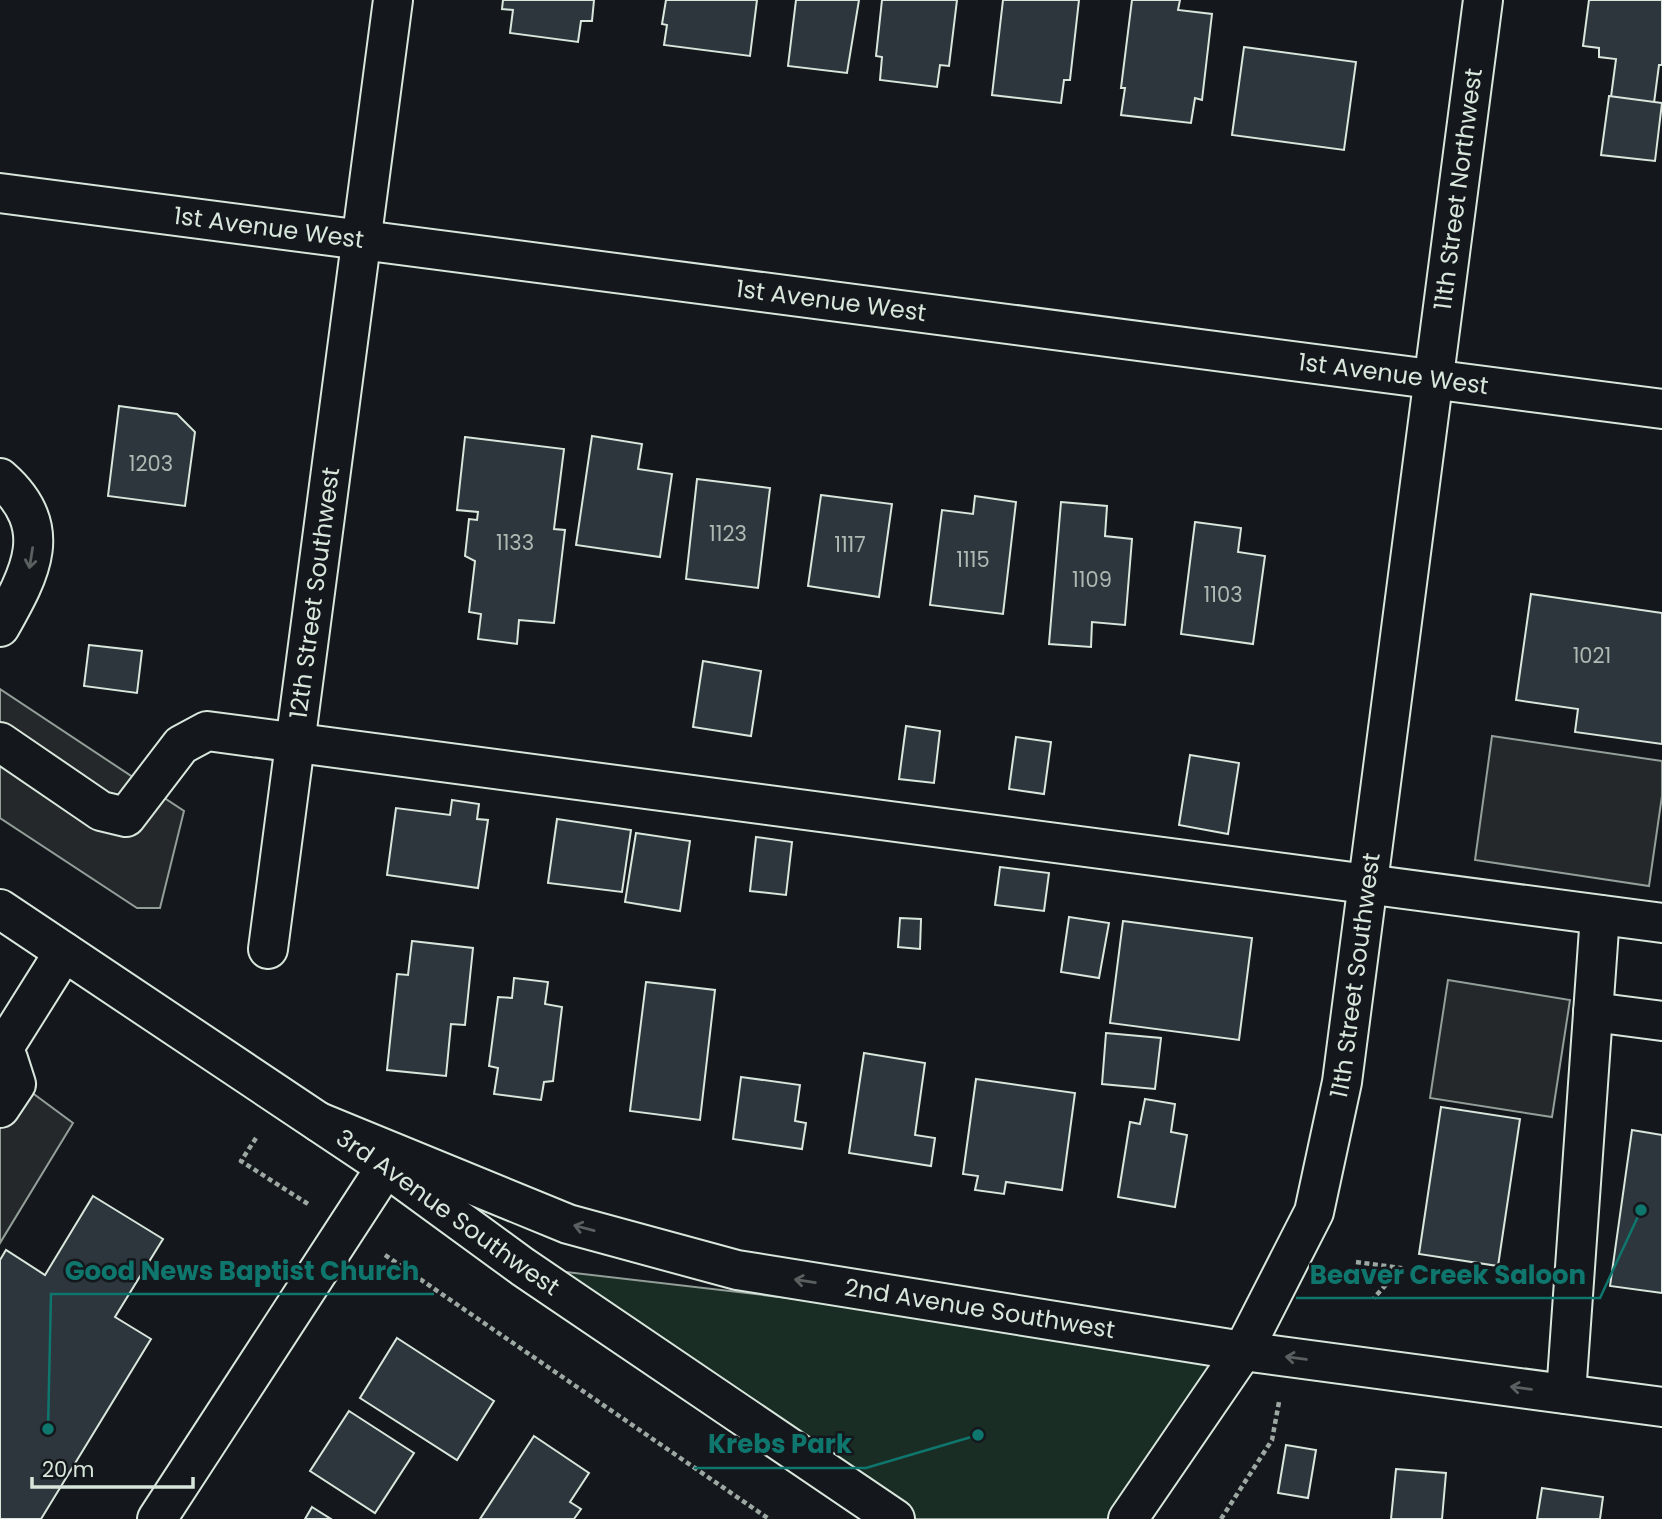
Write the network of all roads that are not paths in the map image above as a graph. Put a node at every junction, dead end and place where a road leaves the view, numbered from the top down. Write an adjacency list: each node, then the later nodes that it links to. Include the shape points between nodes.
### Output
1 (393, 0): 4 (main road, 12th Street Southwest)
2 (1483, 0): 5 (main road, 11th Street Northwest)
3 (0, 193): 4 (main road, 1st Avenue West)
4 (361, 238): 5 (main road, 1st Avenue West); 9 (main road, 12th Street Southwest)
5 (1435, 379): 6 (main road, 1st Avenue West); 11 (main road, 11th Street Southwest)
6 (1662, 409)
7 (0, 478): 8 (main road, one-way to 8, via 19,494 35,533 27,579)
8 (0, 627)
9 (293, 741): 10 (main road, via 207,731 181,745 126,817 101,811); 11 (main road); 15 (main road, 12th Street Southwest)
10 (0, 742)
11 (1366, 884): 13 (main road); 23 (main road, 11th Street Southwest, via 1342,1082 1314,1212)
12 (0, 909): 16 (main road, 3rd Avenue Southwest)
13 (1600, 915): 14 (main road); 17 (main road)
14 (1662, 923)
15 (268, 949)
16 (64, 952): 19 (main road); 21 (main road, 3rd Avenue Southwest)
17 (1593, 1012): 18 (main road); 24 (main road)
18 (1662, 1021)
19 (0, 1055): 20 (main road, via 8,1059 16,1084)
20 (0, 1108)
21 (319, 1122): 22 (main road, 3rd Avenue Southwest); 23 (main road, 2nd Avenue Southwest, one-way to 21, via 737,1270 568,1224)
22 (386, 1167): 26 (main road); 27 (main road, 3rd Avenue Southwest, via 523,1267)
23 (1243, 1351): 24 (main road, 2nd Avenue Southwest, one-way to 23); 28 (main road, 11th Street Southwest)
24 (1566, 1394): 25 (main road, 2nd Avenue Southwest)
25 (1662, 1407)
26 (157, 1519)
27 (895, 1519)
28 (1128, 1519)

